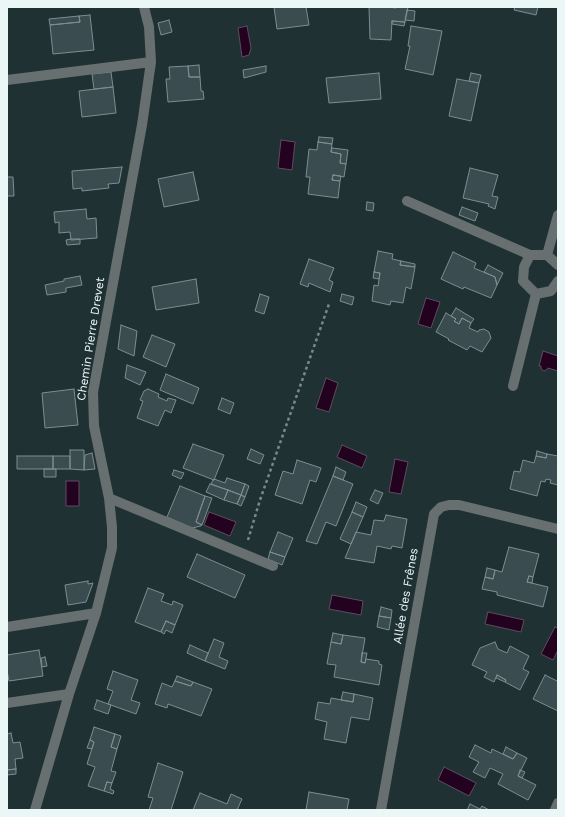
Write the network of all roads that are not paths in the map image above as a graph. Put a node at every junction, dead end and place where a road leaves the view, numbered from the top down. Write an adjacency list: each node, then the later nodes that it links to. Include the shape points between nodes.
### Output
1 (144, 7): 2 (street, Chemin Pierre Drevet, via 149,27)
2 (151, 62): 3 (street); 12 (street, Chemin Pierre Drevet, via 142,125 93,392 94,426)
3 (7, 80)
4 (407, 201): 6 (street)
5 (558, 215): 7 (street)
6 (530, 255): 7 (street); 10 (street, via 524,267 523,281)
7 (547, 255): 8 (street)
8 (558, 265)
9 (558, 281): 10 (street, via 551,291)
10 (536, 294): 11 (street)
11 (513, 386)
12 (109, 498): 14 (street); 15 (street, Chemin Pierre Drevet, via 112,548)
13 (558, 529): 21 (street, Allée des Frênes, via 459,505 441,507 434,514)
14 (273, 566)
15 (96, 613): 16 (street); 17 (street, Chemin Pierre Drevet)
16 (7, 627)
17 (69, 694): 18 (street); 20 (street, Chemin Pierre Drevet)
18 (7, 703)
19 (558, 803): 22 (street)
20 (35, 810)
21 (381, 810)
22 (555, 810)

